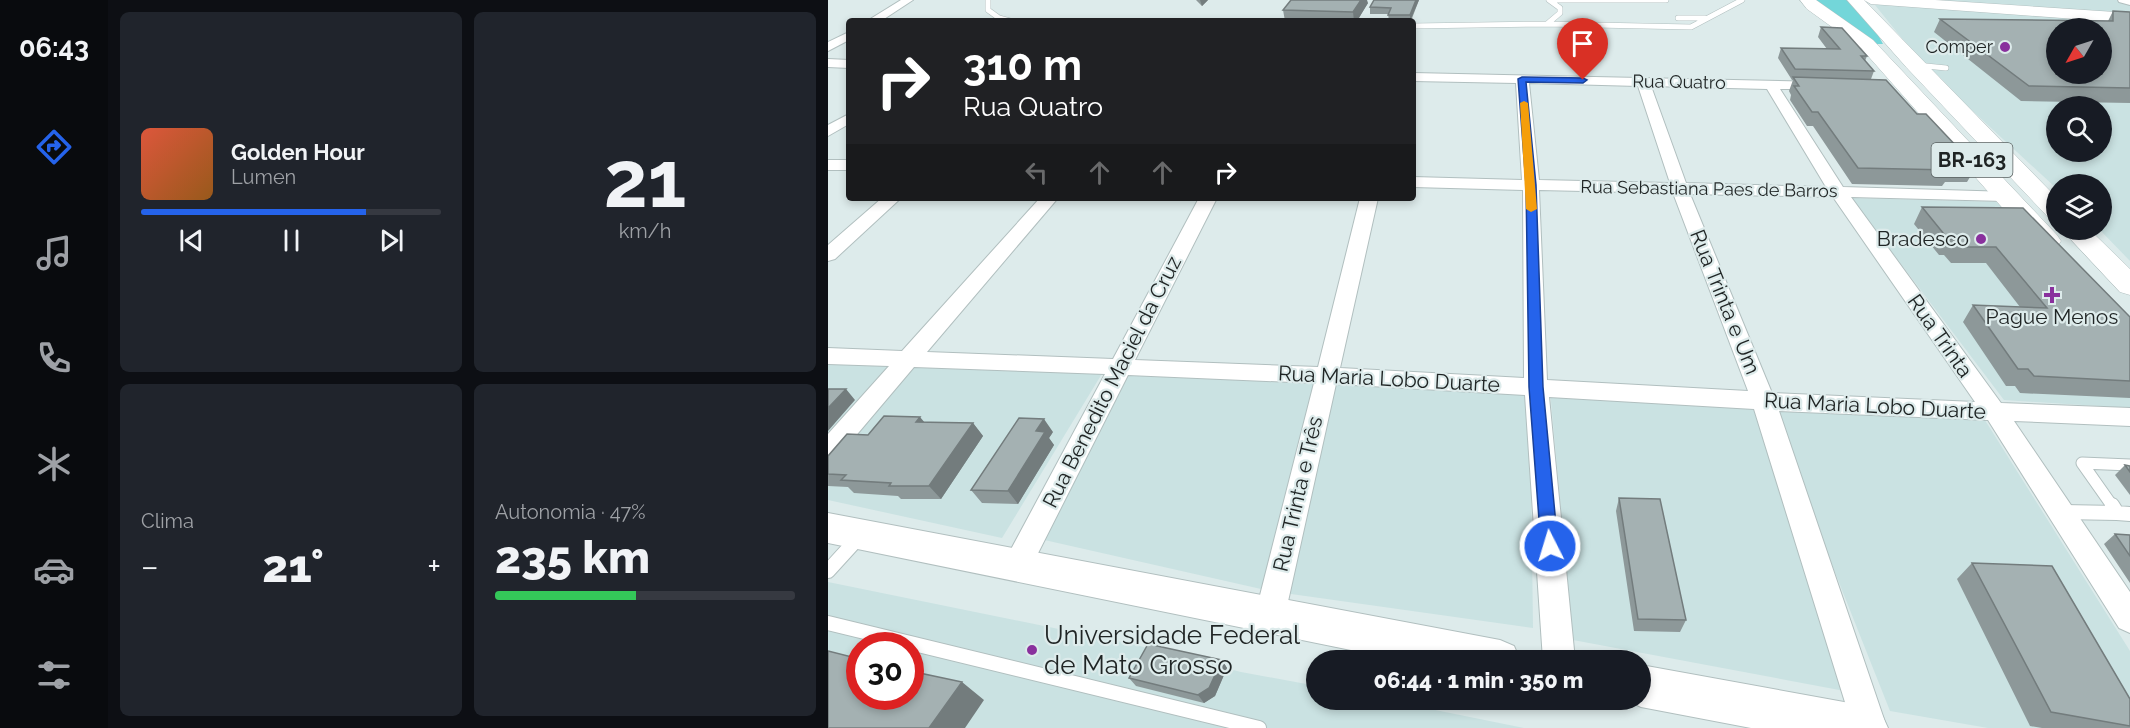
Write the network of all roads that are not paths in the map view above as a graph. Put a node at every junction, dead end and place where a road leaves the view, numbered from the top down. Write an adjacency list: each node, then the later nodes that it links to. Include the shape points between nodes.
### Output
1 (908, 0): 11 (street)
2 (988, 0): 12 (lane, via 988,10)
3 (1549, 0): 4 (lane); 16 (lane, via 1560,8 1560,13)
4 (1666, 0)
5 (1742, 0): 14 (lane)
6 (1808, 0): 23 (highway, BR-163)
7 (2123, 0): 10 (street)
8 (1897, 1): 9 (highway); 15 (main road)
9 (1863, 2): 23 (highway, BR-163)
10 (2130, 2)
11 (878, 18)
12 (999, 18)
13 (1678, 18): 14 (lane)
14 (1706, 18): 16 (lane, via 1691,27)
15 (2130, 18)
16 (1547, 24): 17 (lane)
17 (1416, 26)
18 (846, 37): 19 (street)
19 (828, 47)
20 (828, 63): 21 (street)
21 (846, 64)
22 (1416, 76): 24 (street, Rua Quatro)
23 (1908, 78): 23 (lane, via 1947,68); 36 (highway, BR-163); 41 (highway, BR-163)
24 (1522, 79): 25 (street, Rua Quatro); 33 (street)
25 (1643, 81): 26 (street, Rua Quatro); 34 (street, Rua Trinta e Um)
26 (1771, 85): 27 (street, Rua Quatro); 35 (street, Rua Trinta)
27 (1839, 86)
28 (846, 120): 29 (street)
29 (828, 132)
30 (828, 165): 31 (street)
31 (846, 165)
32 (1416, 182): 33 (street, Rua Sebastiana Paes de Barros)
33 (1531, 185): 34 (street, Rua Sebastiana Paes de Barros); 50 (street)
34 (1680, 189): 35 (street, Rua Sebastiana Paes de Barros); 51 (street, Rua Trinta e Um)
35 (1838, 192): 36 (street, Rua Sebastiana Paes de Barros); 52 (street, Rua Trinta)
36 (2004, 196): 43 (highway, BR-163)
37 (889, 201): 44 (street)
38 (1046, 201): 47 (street)
39 (1206, 201): 48 (street, Rua Benedito Maciel da Cruz)
40 (1368, 201): 49 (street, Rua Trinta e Três)
41 (2046, 201)
42 (2085, 240): 45 (highway)
43 (2059, 254)
44 (828, 255)
45 (2130, 286)
46 (828, 356): 47 (street, Rua Maria Lobo Duarte)
47 (909, 360): 48 (street, Rua Maria Lobo Duarte); 54 (street)
48 (1119, 368): 49 (street, Rua Maria Lobo Duarte); 59 (street, Rua Benedito Maciel da Cruz)
49 (1326, 375): 50 (street, Rua Maria Lobo Duarte); 61 (street, Rua Trinta e Três)
50 (1536, 387): 51 (street, Rua Maria Lobo Duarte); 65 (street)
51 (1763, 399): 52 (street, Rua Maria Lobo Duarte); 68 (street, Rua Trinta e Um)
52 (1995, 412): 53 (street, Rua Maria Lobo Duarte); 56 (street, Rua Trinta)
53 (2128, 419)
54 (828, 451)
55 (2130, 465): 57 (lane, via 2082,463)
56 (2060, 512): 57 (lane); 62 (street, Rua Trinta)
57 (2123, 513)
58 (845, 532): 59 (street); 60 (lane)
59 (1017, 566): 61 (street)
60 (828, 571)
61 (1269, 615): 64 (street)
62 (2130, 618)
63 (828, 623): 67 (lane)
64 (1449, 650)
65 (1558, 650)
66 (1651, 688): 68 (street)
67 (1259, 728)
68 (1868, 728)

